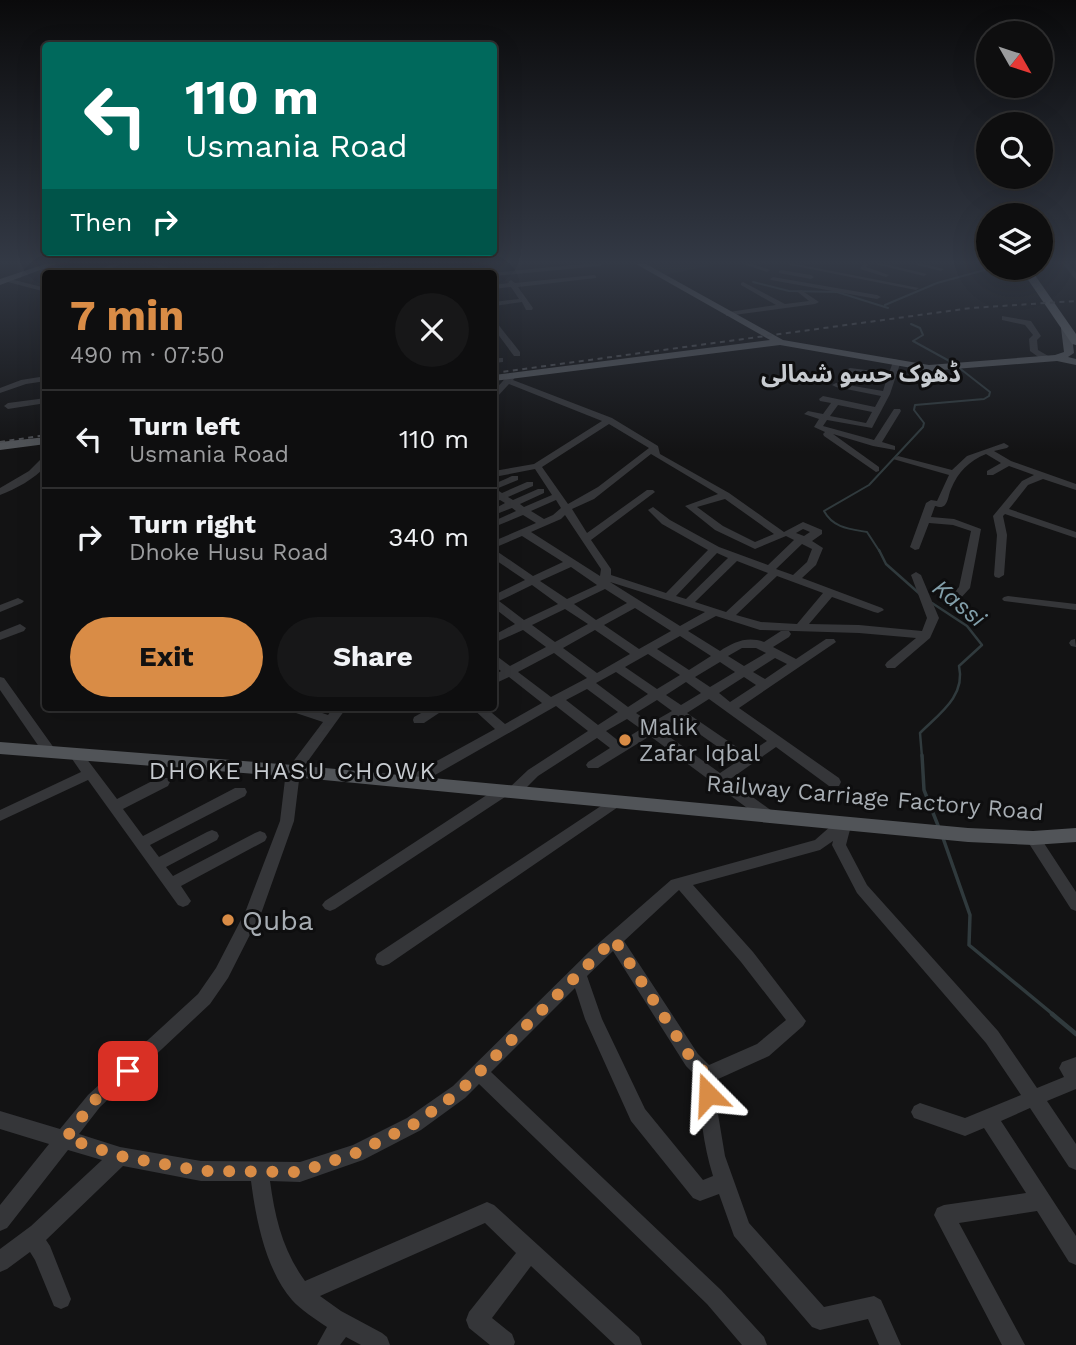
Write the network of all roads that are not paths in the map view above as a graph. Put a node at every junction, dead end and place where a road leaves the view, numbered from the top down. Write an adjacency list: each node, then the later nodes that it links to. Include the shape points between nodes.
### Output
1 (1071, 326): 7 (main road, via 1069,353)
2 (752, 327): 5 (main road)
3 (1031, 327): 7 (street, via 1037,336 1034,351)
4 (497, 329): 6 (street)
5 (780, 342): 8 (main road); 13 (main road)
6 (517, 354)
7 (1052, 358): 8 (main road, via 929,368); 9 (main road)
8 (897, 361): 11 (street)
9 (1076, 362)
10 (850, 370): 11 (street)
11 (891, 376): 19 (street)
12 (497, 378): 13 (main road)
13 (511, 378): 18 (street); 28 (street)
14 (42, 379): 15 (street)
15 (24, 382): 17 (street); 21 (street, via 8,406)
16 (836, 385): 19 (street)
17 (0, 391)
18 (497, 392)
19 (886, 394): 23 (street)
20 (823, 399): 22 (street)
21 (42, 401)
22 (836, 402): 23 (street); 27 (street)
23 (878, 408): 24 (street); 29 (street)
24 (897, 411): 26 (street); 31 (street)
25 (808, 414): 27 (street)
26 (909, 414)
27 (827, 418): 29 (street); 30 (street, via 818,427)
28 (609, 420): 36 (street); 43 (street)
29 (869, 426): 31 (street)
30 (824, 429): 33 (street); 44 (street)
31 (884, 430): 33 (street)
32 (42, 441): 34 (main road)
33 (876, 444): 37 (street)
34 (0, 446)
35 (1004, 446): 38 (street)
36 (655, 448): 59 (street, via 656,455); 62 (street, via 618,479)
37 (892, 449)
38 (986, 452): 42 (street); 45 (street, via 965,460)
39 (898, 458): 45 (street)
40 (42, 462): 50 (street)
41 (42, 463): 54 (street)
42 (1008, 463): 47 (street); 48 (street)
43 (537, 466): 46 (street); 62 (street)
44 (876, 469)
45 (953, 472): 67 (street, via 941,504 931,503)
46 (497, 473)
47 (990, 474)
48 (1041, 476): 52 (street); 66 (street, via 1025,483)
49 (515, 478): 55 (street)
50 (0, 482)
51 (530, 484): 57 (street)
52 (1076, 487)
53 (541, 491): 61 (street)
54 (0, 492)
55 (497, 492)
56 (650, 492): 72 (street)
57 (497, 493)
58 (497, 495): 61 (street)
59 (726, 495): 59 (street, via 740,508 781,536 755,546 719,528 690,506)
60 (552, 498): 65 (street)
61 (512, 504): 64 (street); 65 (street)
62 (566, 508): 69 (street); 72 (street)
63 (653, 510): 75 (street)
64 (497, 511)
65 (524, 511): 68 (street); 69 (street)
66 (1005, 511): 71 (street); 81 (street, via 998,516 1002,535)
67 (925, 520): 74 (street); 87 (street, via 976,529 964,588)
68 (497, 523)
69 (543, 523): 70 (street)
70 (523, 532): 73 (street); 78 (street)
71 (1076, 534)
72 (585, 539): 84 (street, via 606,569)
73 (497, 544)
74 (915, 547)
75 (715, 549): 77 (street); 86 (street)
76 (497, 556): 83 (street)
77 (735, 557): 79 (street); 94 (street)
78 (570, 563): 83 (street); 84 (street)
79 (772, 571): 82 (street); 82 (street, via 803,540 818,548 812,563); 99 (street)
80 (916, 575): 106 (street, via 933,618)
81 (999, 575)
82 (795, 579): 85 (street)
83 (533, 581): 88 (street); 93 (street)
84 (603, 581): 86 (street); 92 (street); 93 (street)
85 (830, 592): 97 (street); 103 (street)
86 (668, 597): 94 (street)
87 (956, 598)
88 (497, 599)
89 (1008, 599): 95 (street)
90 (18, 601): 96 (street)
91 (497, 603): 100 (street)
92 (636, 603): 101 (street); 104 (street)
93 (566, 604): 100 (street); 101 (street)
94 (688, 604): 98 (street)
95 (1076, 607)
96 (0, 608)
97 (878, 610)
98 (714, 612): 99 (street); 104 (street)
99 (728, 616): 103 (street, via 760,626)
100 (524, 625): 108 (street); 110 (street)
101 (596, 625): 110 (street); 112 (street)
102 (20, 628): 107 (street)
103 (799, 628): 106 (street)
104 (679, 631): 112 (street); 113 (street)
105 (785, 634): 111 (street)
106 (926, 635): 116 (street)
107 (0, 636)
108 (497, 638)
109 (830, 642): 115 (street)
110 (554, 647): 118 (street); 122 (street)
111 (770, 650): 113 (street, via 746,642); 115 (street); 119 (street)
112 (643, 651): 117 (street); 120 (street)
113 (719, 657): 119 (street); 120 (street)
114 (497, 662): 118 (street)
115 (796, 664): 124 (street)
116 (891, 665)
117 (616, 666): 122 (street); 126 (street)
118 (509, 672): 121 (street); 127 (street)
119 (744, 672): 124 (street); 125 (street)
120 (688, 676): 125 (street); 126 (street)
121 (497, 678)
122 (591, 680): 127 (street); 133 (street)
123 (0, 681): 143 (street)
124 (765, 685): 128 (street)
125 (710, 693): 128 (street); 134 (street)
126 (658, 694): 133 (street); 134 (street)
127 (553, 701): 137 (street); 139 (street)
128 (731, 707): 140 (street)
129 (303, 711): 136 (street)
130 (338, 711): 136 (street)
131 (435, 711): 135 (street)
132 (482, 711): 137 (street)
133 (628, 712): 138 (street); 139 (street)
134 (680, 712): 138 (street); 145 (street)
135 (419, 720)
136 (332, 721): 147 (street)
137 (503, 729): 152 (street)
138 (652, 729): 142 (street); 149 (street)
139 (597, 731): 142 (street); 153 (street)
140 (776, 741): 145 (street); 151 (street)
141 (0, 748): 143 (main road, Railway Carriage Factory Road)
142 (620, 749): 146 (street)
143 (49, 751): 144 (main road, Railway Carriage Factory Road)
144 (75, 753): 147 (main road, Railway Carriage Factory Road); 148 (street)
145 (747, 761): 149 (street)
146 (593, 765)
147 (293, 771): 152 (main road, Railway Carriage Factory Road); 182 (street, via 287,821 254,911 222,973 188,1016 94,1101)
148 (89, 774): 156 (street); 158 (street)
149 (720, 780): 157 (street)
150 (163, 782): 156 (street)
151 (834, 782)
152 (409, 783): 153 (main road, Railway Carriage Factory Road)
153 (509, 791): 155 (main road, Railway Carriage Factory Road); 169 (street)
154 (240, 793): 164 (street)
155 (616, 801): 157 (main road, Railway Carriage Factory Road); 172 (street)
156 (114, 807): 164 (street)
157 (767, 815): 159 (main road, Railway Carriage Factory Road)
158 (0, 816)
159 (845, 822): 163 (main road, Railway Carriage Factory Road); 166 (street, via 820,844); 178 (street, via 839,845 862,889 992,1037)
160 (1076, 835): 163 (main road, Railway Carriage Factory Road)
161 (212, 836): 165 (street)
162 (260, 837): 167 (street)
163 (1033, 838): 170 (street)
164 (141, 844): 165 (street)
165 (156, 865): 167 (street)
166 (681, 883): 171 (street); 176 (street, via 797,1021 763,1050)
167 (170, 884): 168 (street)
168 (183, 901)
169 (330, 905)
170 (1076, 905)
171 (614, 939): 173 (street); 176 (street, via 692,1060)
172 (383, 959)
173 (578, 974): 175 (street); 186 (street, via 638,1115 700,1191)
174 (1076, 1065): 177 (street, via 1068,1068)
175 (479, 1072): 185 (street, via 414,1124 356,1153 300,1172); 200 (street, via 714,1297)
176 (706, 1074): 186 (street, via 716,1156)
177 (1076, 1079): 178 (street)
178 (1035, 1097): 180 (street); 184 (street)
179 (920, 1112): 180 (street, via 965,1126)
180 (988, 1117): 187 (street)
181 (0, 1120): 182 (street)
182 (66, 1138): 183 (street); 188 (street)
183 (120, 1156): 185 (street, via 201,1171); 189 (street)
184 (1076, 1160)
185 (259, 1171): 193 (street, via 267,1228 284,1271)
186 (725, 1182): 201 (street, via 741,1229 820,1320 874,1307)
187 (1042, 1200): 191 (street); 202 (street, via 944,1215)
188 (0, 1221)
189 (32, 1238): 192 (street); 194 (street)
190 (530, 1251): 193 (street, via 487,1212); 198 (street, via 477,1320 504,1342); 199 (street)
191 (1076, 1255)
192 (0, 1262)
193 (300, 1294): 195 (street)
194 (61, 1299)
195 (342, 1324): 196 (street); 197 (street)
196 (328, 1345)
197 (379, 1345)
198 (501, 1345)
199 (631, 1345)
200 (756, 1345)
201 (890, 1345)
202 (1014, 1345)

